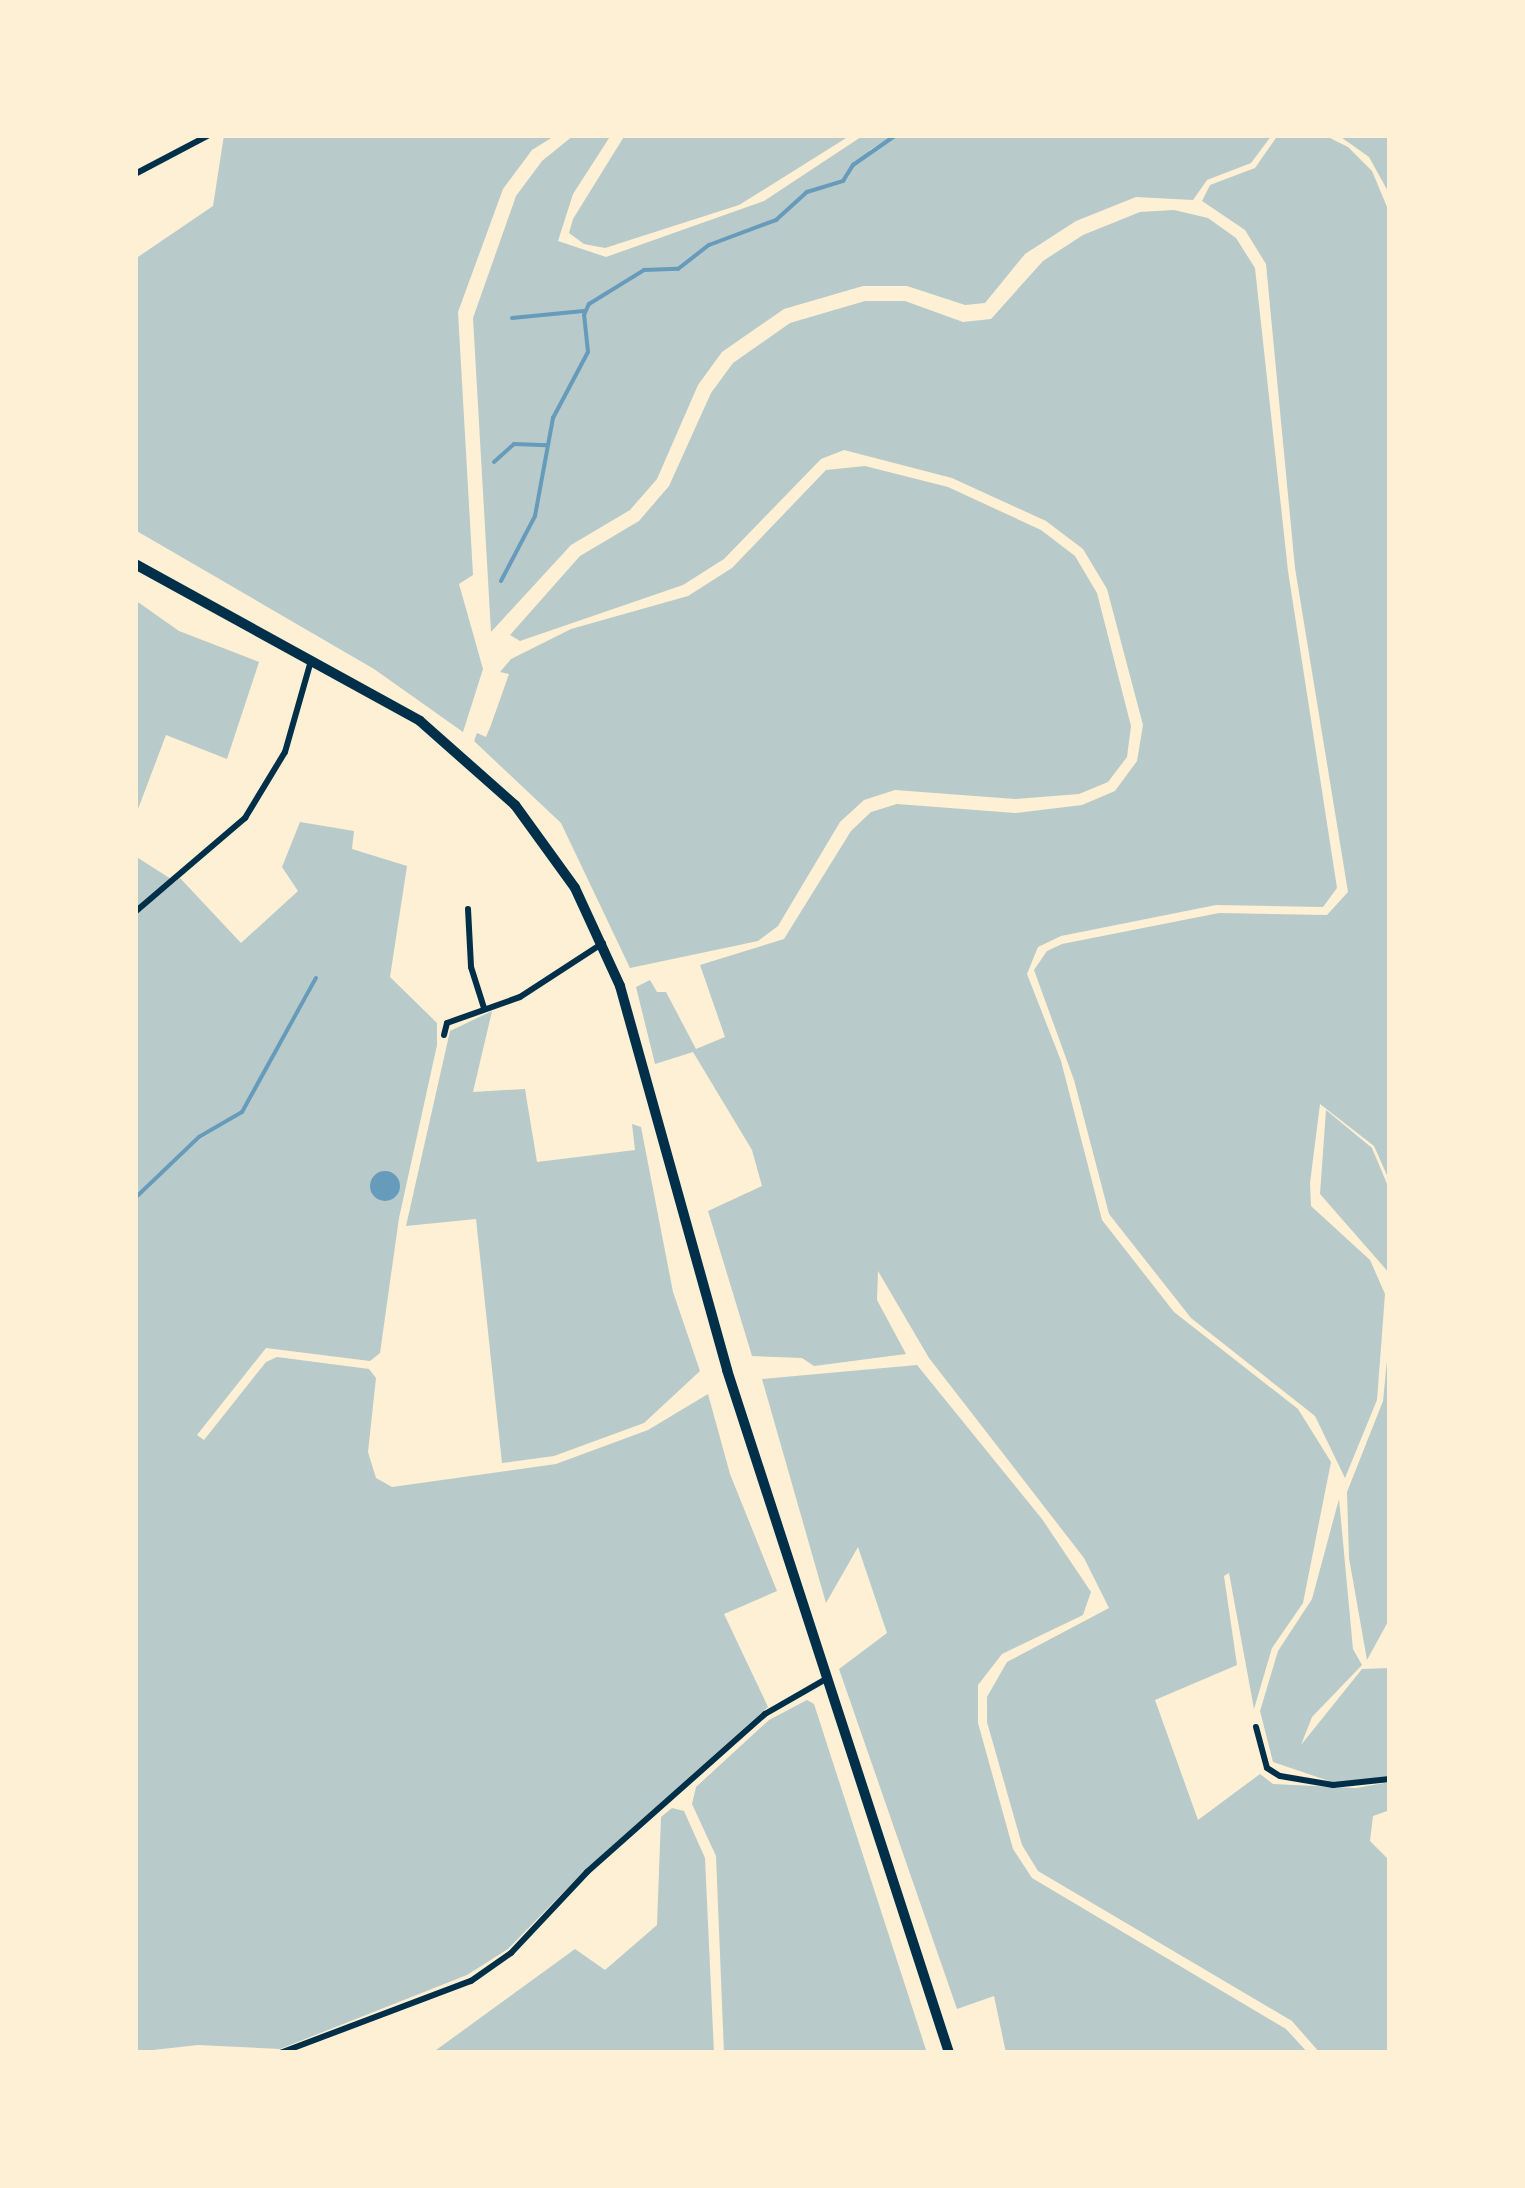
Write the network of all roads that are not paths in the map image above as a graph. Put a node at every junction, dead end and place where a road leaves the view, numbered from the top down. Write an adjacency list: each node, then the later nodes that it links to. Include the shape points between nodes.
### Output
1 (209, 135): 2 (street)
2 (135, 174)
3 (135, 564): 4 (main road)
4 (311, 660): 6 (street, via 296,726 245,818); 7 (main road, via 397,705 492,781 540,832)
5 (468, 908): 8 (street, via 471,967)
6 (135, 912)
7 (604, 943): 8 (street, via 520,996); 10 (main road, via 727,1370)
8 (484, 1008): 9 (street, via 446,1024)
9 (444, 1036)
10 (826, 1680): 14 (street, via 765,1714 587,1872 511,1953 471,1981); 15 (main road)
11 (1256, 1726): 12 (street, via 1267,1768 1280,1776 1333,1785)
12 (1390, 1779)
13 (166, 2053): 14 (street)
14 (279, 2053)
15 (948, 2053)

